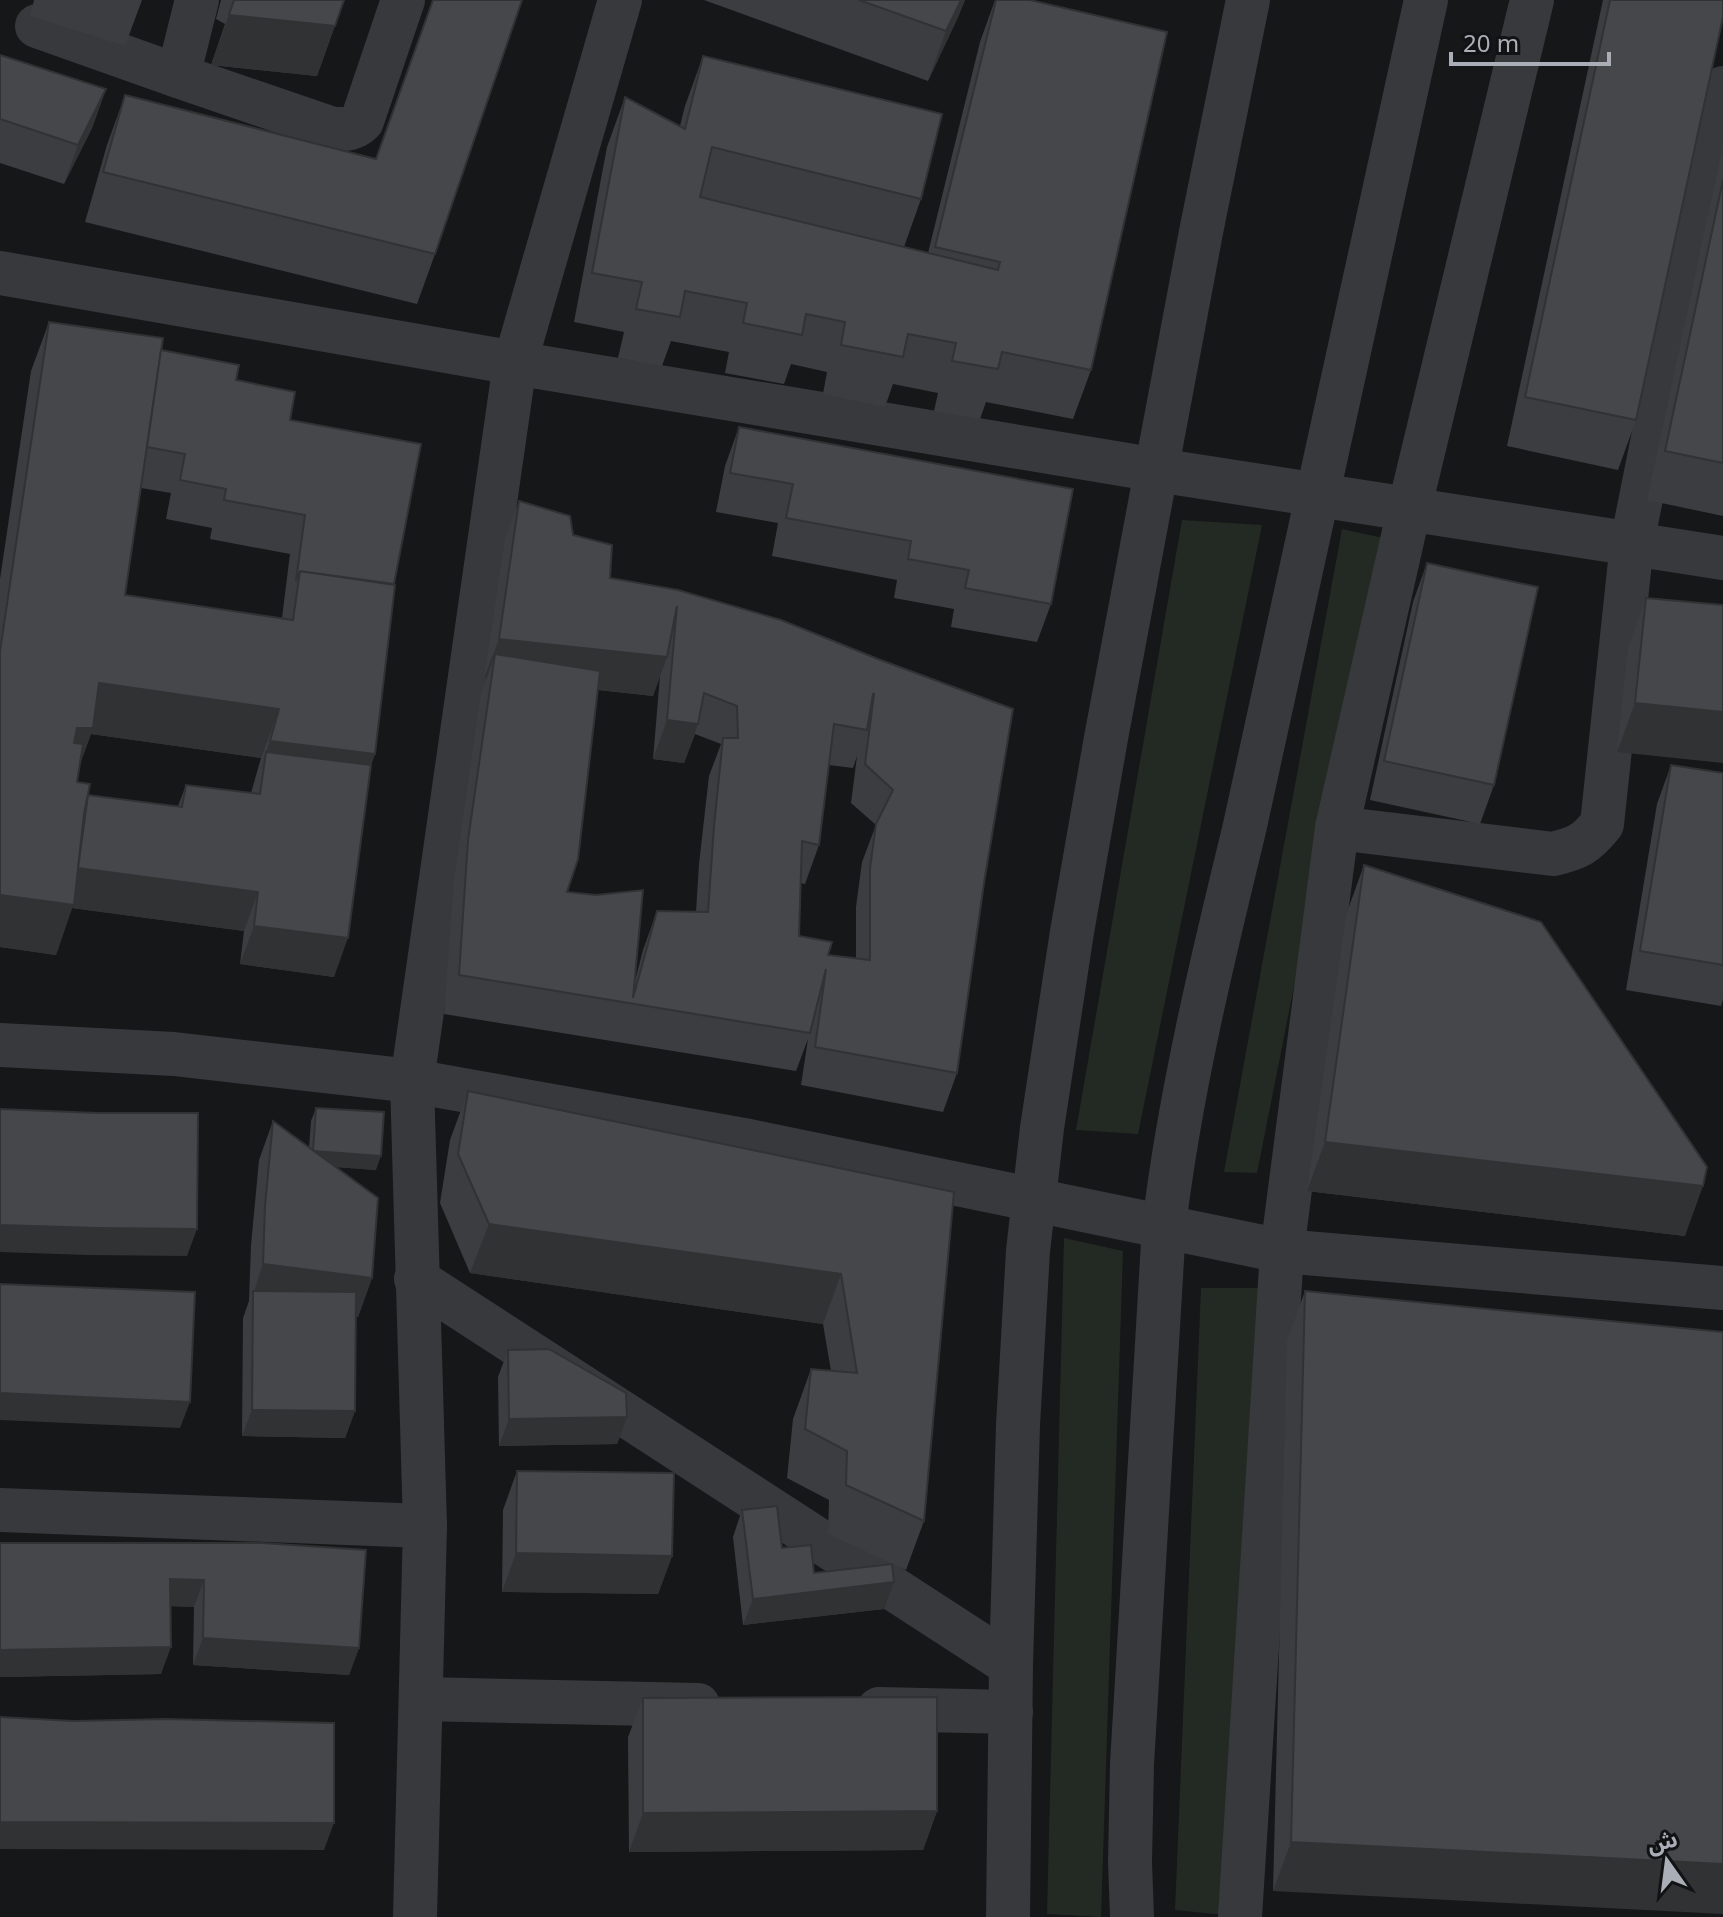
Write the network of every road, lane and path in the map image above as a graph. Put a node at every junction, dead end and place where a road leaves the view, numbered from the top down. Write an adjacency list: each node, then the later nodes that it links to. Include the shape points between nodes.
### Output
1 (197, 0): 8 (street)
2 (403, 0): 8 (street, via 362,121 348,129 333,129)
3 (620, 0): 11 (street)
4 (1248, 0): 12 (street)
5 (1426, 0): 13 (street)
6 (1532, 0): 14 (street)
7 (37, 26): 8 (street)
8 (178, 76)
9 (1723, 88): 15 (street)
10 (0, 277): 11 (street)
11 (515, 363): 12 (street); 19 (street)
12 (1157, 470): 13 (street); 20 (street, via 1072,932)
13 (1317, 495): 14 (street); 21 (street, via 1219,934)
14 (1409, 510): 15 (street); 17 (street)
15 (1632, 543): 16 (street); 17 (street, via 1602,824 1590,839 1553,854)
16 (1723, 558)
17 (1337, 828): 22 (street)
18 (0, 1045): 19 (street, via 174,1054)
19 (412, 1081): 20 (street, via 749,1141); 23 (street)
20 (1034, 1200): 21 (street); 27 (street, via 1018,1425)
21 (1164, 1226): 22 (street); 34 (street, via 1132,1764)
22 (1282, 1251): 24 (street); 35 (street)
23 (416, 1279): 26 (street); 27 (street)
24 (1723, 1288)
25 (0, 1510): 26 (street)
26 (425, 1526): 28 (street)
27 (1011, 1665): 31 (street)
28 (421, 1699): 29 (street); 32 (street)
29 (740, 1706)
30 (835, 1708): 31 (street)
31 (1011, 1712): 33 (street)
32 (415, 1917)
33 (1008, 1917)
34 (1132, 1917)
35 (1240, 1917)

